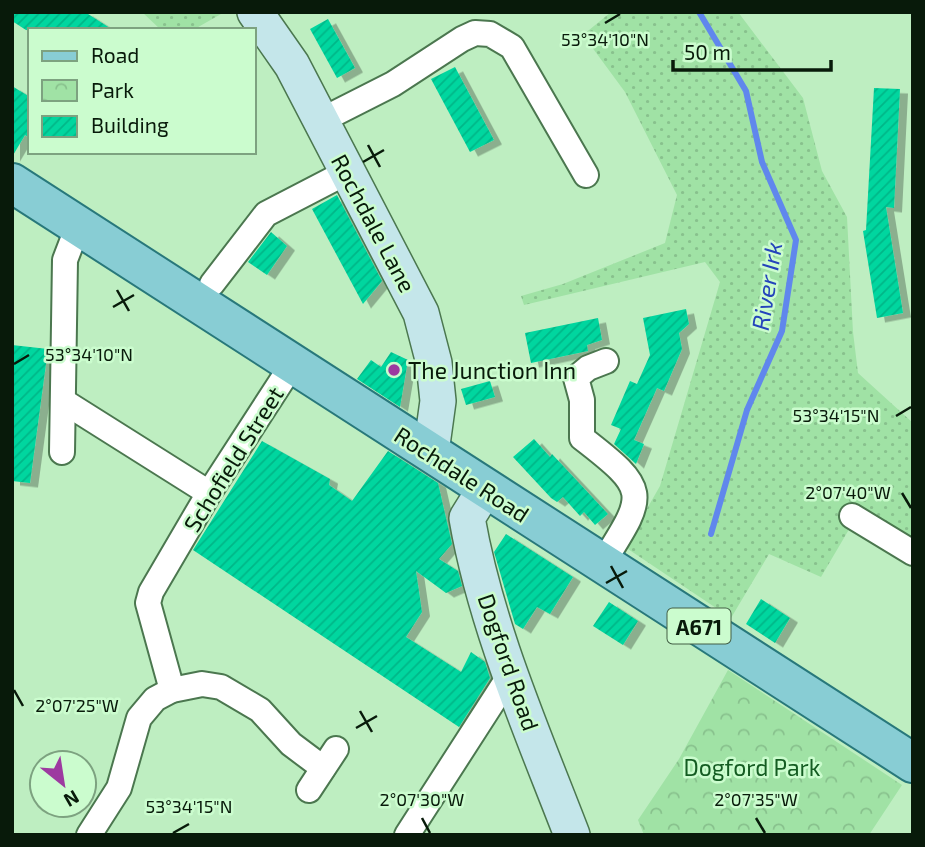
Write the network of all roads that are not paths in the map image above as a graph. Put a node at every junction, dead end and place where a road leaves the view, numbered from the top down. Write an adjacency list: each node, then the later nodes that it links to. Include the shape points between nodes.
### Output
1 (255, 12): 2 (street, Rochdale Lane, via 277,40)
2 (320, 121): 3 (street, Rochdale Lane); 4 (street, via 393,84 462,39 475,33 490,34 512,47)
3 (346, 172): 7 (street, via 266,214); 11 (street, Rochdale Lane, via 421,313 435,362 438,401)
4 (586, 174)
5 (12, 183): 6 (main road, Rochdale Road / A671)
6 (78, 226): 9 (main road, Rochdale Road / A671); 10 (street, via 65,260)
7 (212, 284)
8 (606, 361): 17 (street, via 576,378 582,400 582,438 614,463 635,491 636,510)
9 (292, 365): 11 (main road, Rochdale Road / A671); 14 (street, Schofield Street)
10 (63, 401): 12 (street); 14 (street)
11 (431, 452): 13 (main road, Rochdale Road / A671)
12 (62, 453)
13 (485, 489): 17 (main road, Rochdale Road / A671); 18 (street, Dogford Road, via 467,518 474,558)
14 (209, 493): 19 (street, Schofield Street, via 148,603)
15 (852, 516): 16 (street)
16 (913, 553)
17 (602, 564): 20 (main road, Rochdale Road / A671)
18 (510, 675): 23 (street); 24 (street, Dogford Road)
19 (172, 690): 21 (street, via 202,684 221,687 260,710 291,744 330,758); 22 (street, via 155,699 139,718 119,788)
20 (913, 763)
21 (309, 790)
22 (89, 835)
23 (407, 835)
24 (572, 835)

